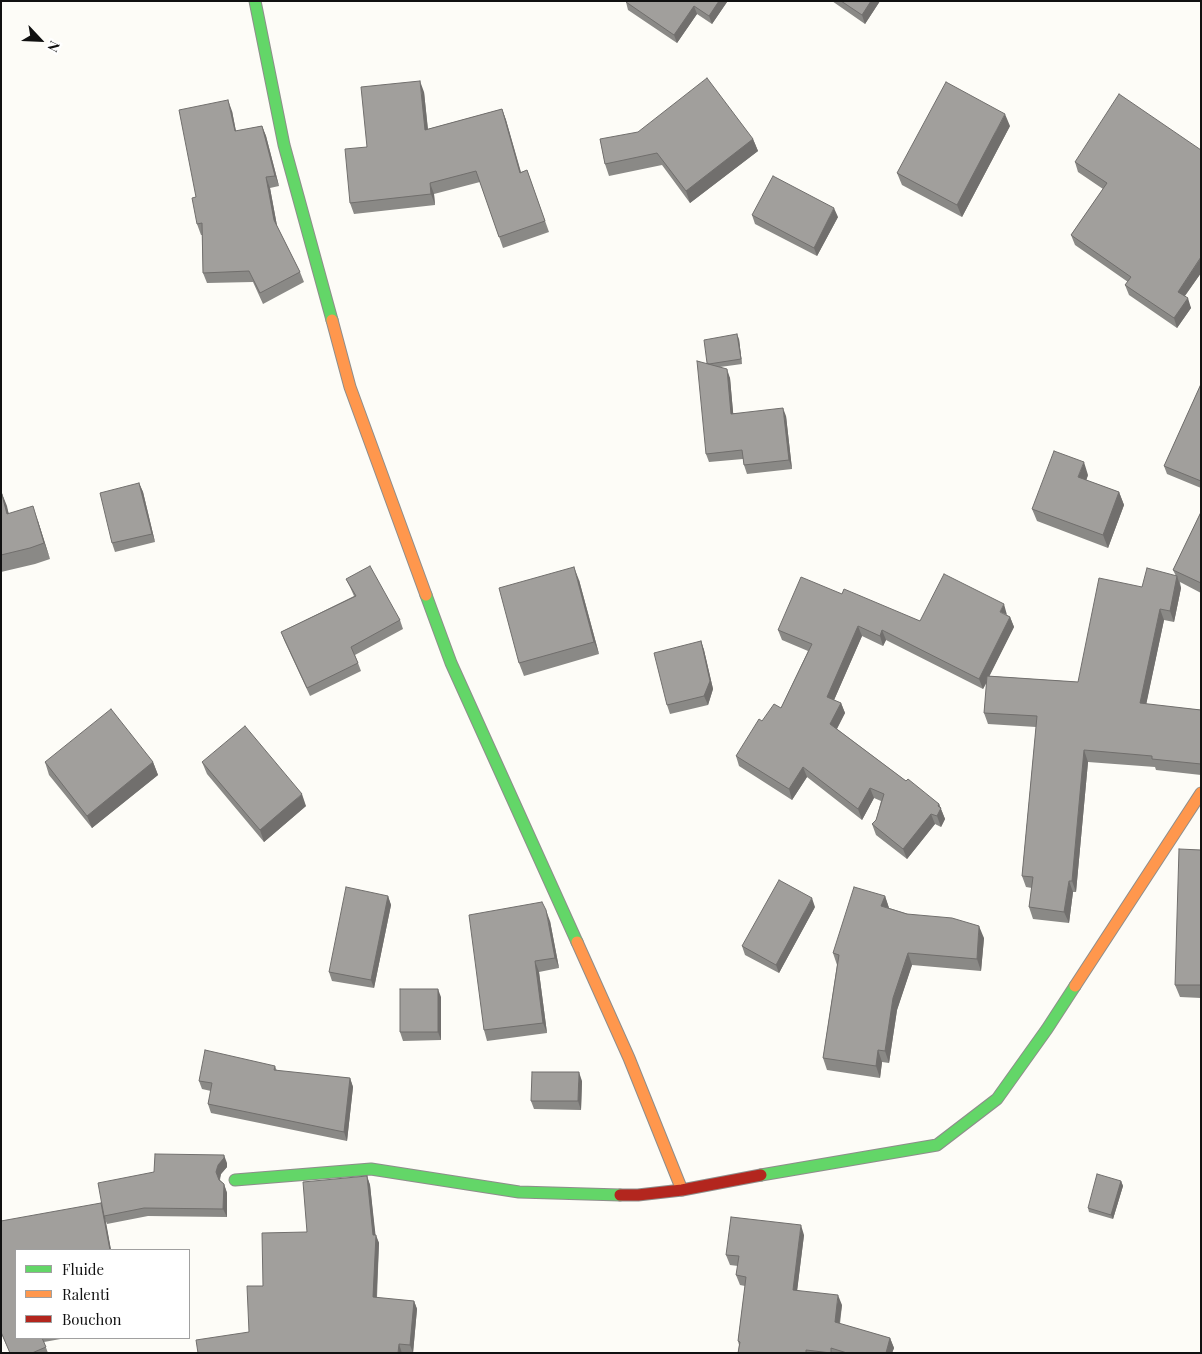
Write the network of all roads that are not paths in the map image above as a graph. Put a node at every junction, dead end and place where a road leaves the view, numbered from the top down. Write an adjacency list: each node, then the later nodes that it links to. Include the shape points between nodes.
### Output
1 (255, 1): 4 (street, via 284,145 350,386 451,663 629,1058)
2 (1201, 793): 4 (street, via 1047,1029 997,1099 937,1145)
3 (235, 1180): 4 (street, via 371,1169 519,1192 638,1195)
4 (682, 1190)

